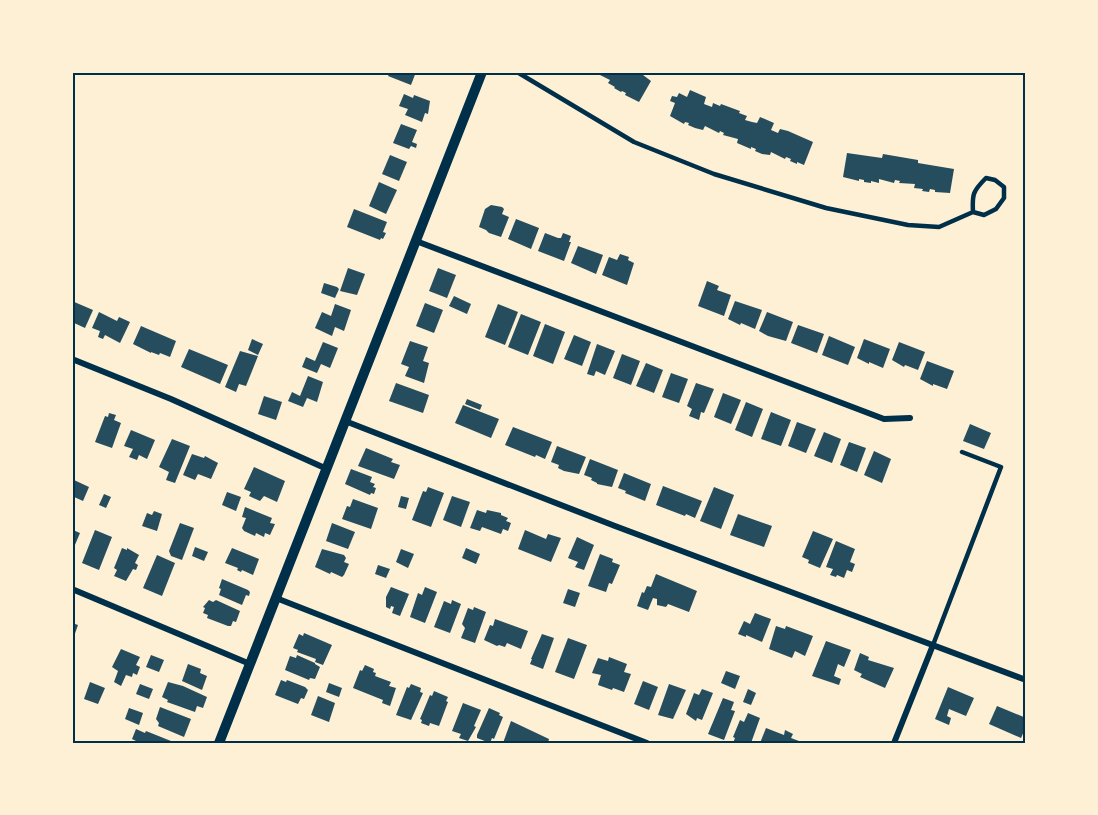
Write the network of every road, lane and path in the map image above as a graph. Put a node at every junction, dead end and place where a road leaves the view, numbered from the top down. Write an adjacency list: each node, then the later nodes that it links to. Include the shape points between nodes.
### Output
1 (482, 72): 4 (street)
2 (517, 72): 3 (lane, via 634,142 762,190 908,225 939,227)
3 (973, 213): 3 (lane, via 972,196 986,178 1004,188 1004,198 996,209)
4 (416, 241): 6 (street, via 884,419); 7 (street)
5 (72, 358): 9 (street)
6 (910, 418)
7 (345, 421): 9 (street); 12 (street)
8 (962, 452): 12 (lane, via 1001,467)
9 (327, 469): 11 (street)
10 (72, 589): 13 (street)
11 (276, 598): 13 (street); 16 (street)
12 (933, 645): 14 (street); 17 (street)
13 (250, 664): 15 (street)
14 (1026, 680)
15 (219, 743)
16 (647, 743)
17 (894, 743)

